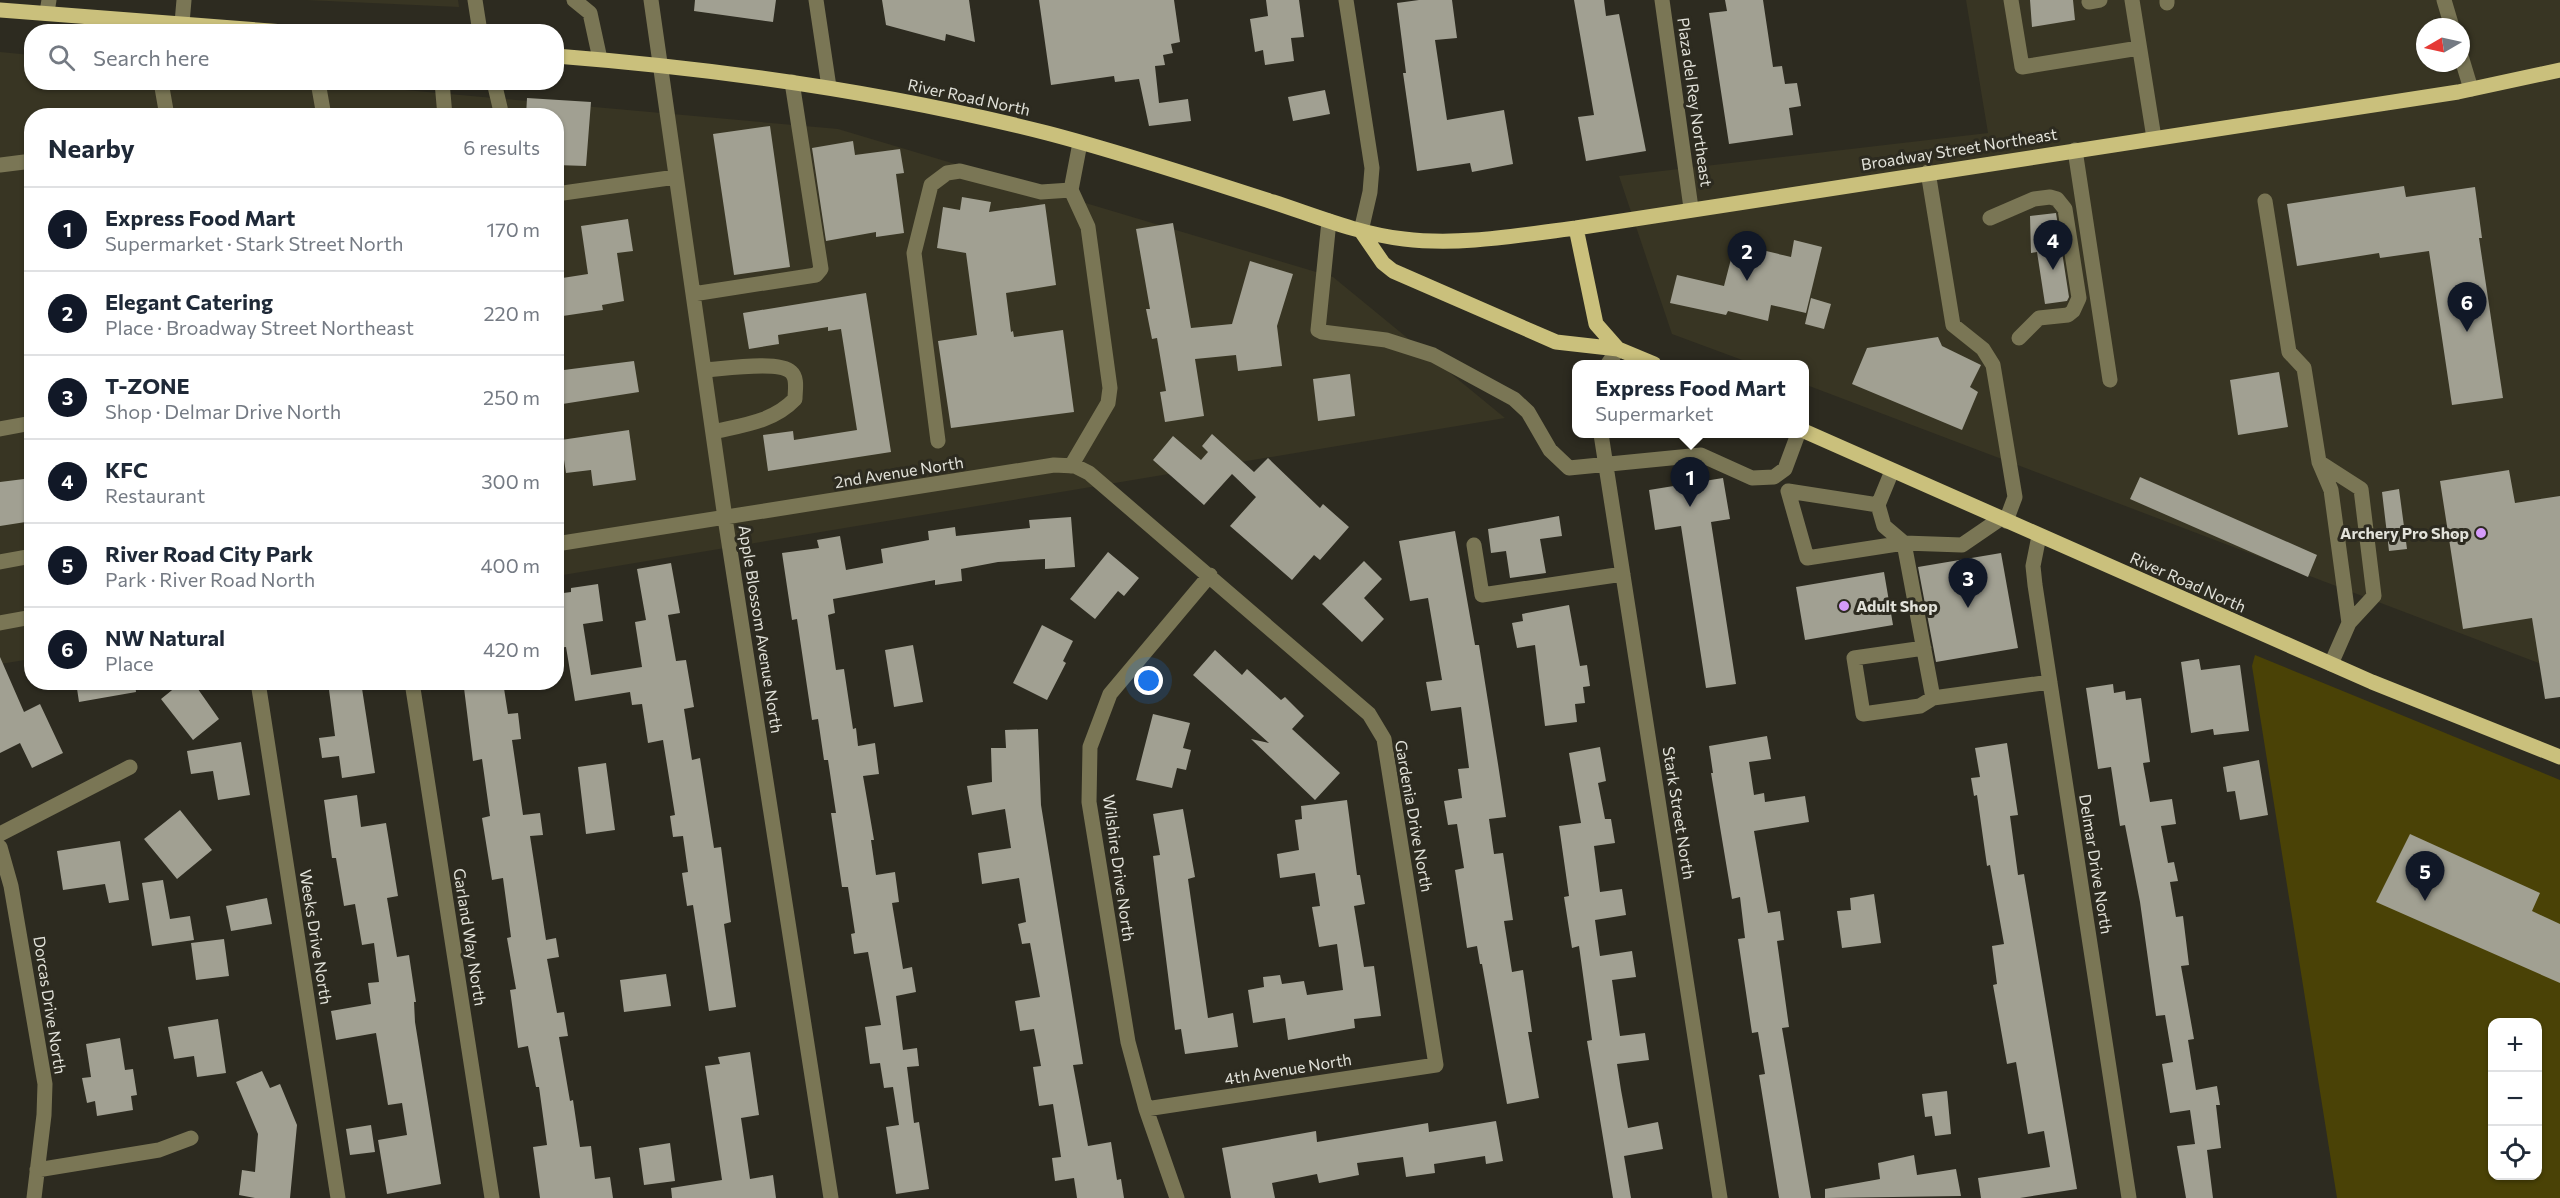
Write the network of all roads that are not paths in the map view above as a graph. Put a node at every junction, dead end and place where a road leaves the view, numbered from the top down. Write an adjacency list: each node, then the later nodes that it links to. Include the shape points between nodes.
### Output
1 (184, 0): 15 (street)
2 (475, 0): 19 (street)
3 (574, 0): 12 (street)
4 (651, 0): 23 (street, Apple Blossom Avenue North)
5 (816, 0): 27 (street)
6 (1346, 0): 51 (street, via 1372,168)
7 (1662, 0): 47 (street, Plaza del Rey Northeast)
8 (2011, 0): 20 (street, via 2022,67)
9 (2132, 0): 20 (street)
10 (2444, 0): 14 (street)
11 (48, 6): 13 (main road); 16 (main road)
12 (591, 6): 22 (street)
13 (5, 7)
14 (2449, 18)
15 (182, 23): 17 (main road); 18 (main road)
16 (149, 24)
17 (175, 24)
18 (193, 24)
19 (479, 24)
20 (2139, 48): 37 (street)
21 (564, 57): 22 (main road, River Road North)
22 (600, 59): 23 (main road, River Road North)
23 (659, 64): 26 (main road, River Road North); 43 (street, Apple Blossom Avenue North)
24 (2560, 70): 28 (main road, Broadway Street Northeast)
25 (2466, 72): 28 (street)
26 (792, 82): 27 (main road, River Road North); 52 (street, via 821,270 816,275)
27 (829, 87): 38 (main road, River Road North)
28 (2471, 89): 37 (main road, Broadway Street Northeast)
29 (162, 90): 33 (street)
30 (319, 90): 34 (street)
31 (443, 90): 35 (street)
32 (496, 90): 36 (street)
33 (166, 108)
34 (323, 108)
35 (445, 108)
36 (500, 108)
37 (2154, 138): 39 (main road, Broadway Street Northeast)
38 (1080, 142): 44 (street); 49 (main road, River Road North)
39 (2075, 150): 42 (main road, Broadway Street Northeast); 58 (street)
40 (24, 161): 41 (street)
41 (0, 165)
42 (1928, 172): 47 (main road, Broadway Street Northeast); 74 (street, via 1953,325 1983,349 1993,364 2015,496)
43 (676, 177): 45 (street); 52 (street, Apple Blossom Avenue North)
44 (1071, 190): 65 (street, via 1041,192 960,171 947,173 931,184 914,253); 68 (street, via 1088,227 1110,387 1108,403)
45 (564, 193)
46 (2265, 201): 66 (street, via 2289,352 2304,368)
47 (1691, 208): 50 (main road, Broadway Street Northeast)
48 (1990, 218): 53 (street, via 2041,197 2057,199 2065,209 2077,304 2068,315 2039,318)
49 (1329, 221): 51 (main road, River Road North); 67 (street, via 1318,330 1386,340 1433,355 1515,399 1528,412 1551,450 1569,468)
50 (1576, 228): 51 (main road, Broadway Street Northeast, via 1449,242); 54 (main road, via 1596,324)
51 (1361, 231): 54 (main road, via 1393,271 1556,342)
52 (693, 294): 57 (street, Apple Blossom Avenue North)
53 (2019, 338)
54 (1618, 349): 55 (street); 56 (main road)
55 (1611, 360)
56 (1644, 360)
57 (704, 370): 61 (street, Apple Blossom Avenue North); 61 (street, via 780,366 793,372 796,381 795,399 785,409 766,419)
58 (2110, 380)
59 (24, 424): 60 (street)
60 (0, 429)
61 (713, 432): 73 (street, Apple Blossom Avenue North)
62 (1809, 433): 69 (main road, River Road North)
63 (1602, 438): 67 (street, Stark Street North)
64 (1797, 438): 70 (street, via 1785,470)
65 (938, 441)
66 (2319, 462): 84 (street, via 2331,490); 84 (street, via 2361,489 2374,596)
67 (1606, 464): 70 (street, via 1701,455 1752,478); 81 (street, Stark Street North)
68 (1071, 466): 73 (street, 2nd Avenue North, via 1054,465); 82 (street, 2nd Avenue North, via 1089,472)
69 (1892, 471): 72 (street); 74 (main road, River Road North)
70 (1774, 477): 71 (street)
71 (1788, 491): 72 (street); 77 (street, via 1807,558)
72 (1878, 506): 77 (street, via 1884,526)
73 (725, 518): 76 (street, 2nd Avenue North); 103 (street, Apple Blossom Avenue North)
74 (2003, 520): 75 (main road, River Road North); 77 (street, via 1962,545)
75 (2039, 536): 87 (main road, River Road North); 88 (street, Delmar Drive North, via 2033,566)
76 (564, 543)
77 (1904, 543): 86 (street)
78 (1474, 544): 81 (street, via 1482,595)
79 (24, 558): 80 (street)
80 (0, 562)
81 (1623, 574): 105 (street, Stark Street North)
82 (1210, 575): 96 (street, Gardenia Drive North, via 1369,714 1384,739); 97 (street, Wilshire Drive North, via 1110,694 1090,747 1089,802 1128,1042)
83 (24, 618): 85 (street)
84 (2349, 622): 87 (street)
85 (0, 623)
86 (1924, 648): 91 (street); 91 (street, via 1854,658 1863,714 1920,706)
87 (2331, 664): 92 (main road, River Road North)
88 (2050, 682): 91 (street); 106 (street, Delmar Drive North)
89 (259, 690): 101 (street, Weeks Drive North)
90 (413, 690): 102 (street, Garland Way North)
91 (1934, 698)
92 (2560, 758)
93 (130, 767): 94 (street)
94 (0, 834)
95 (0, 847): 99 (street, Dorcas Drive North, via 11,886 45,1084)
96 (1436, 1065): 97 (street, 4th Avenue North)
97 (1146, 1109): 104 (street, Wilshire Drive North)
98 (191, 1138): 99 (street, via 159,1150)
99 (37, 1170): 100 (street, Dorcas Drive North)
100 (34, 1198)
101 (338, 1198)
102 (492, 1198)
103 (831, 1198)
104 (1177, 1198)
105 (1720, 1198)
106 (2129, 1198)

